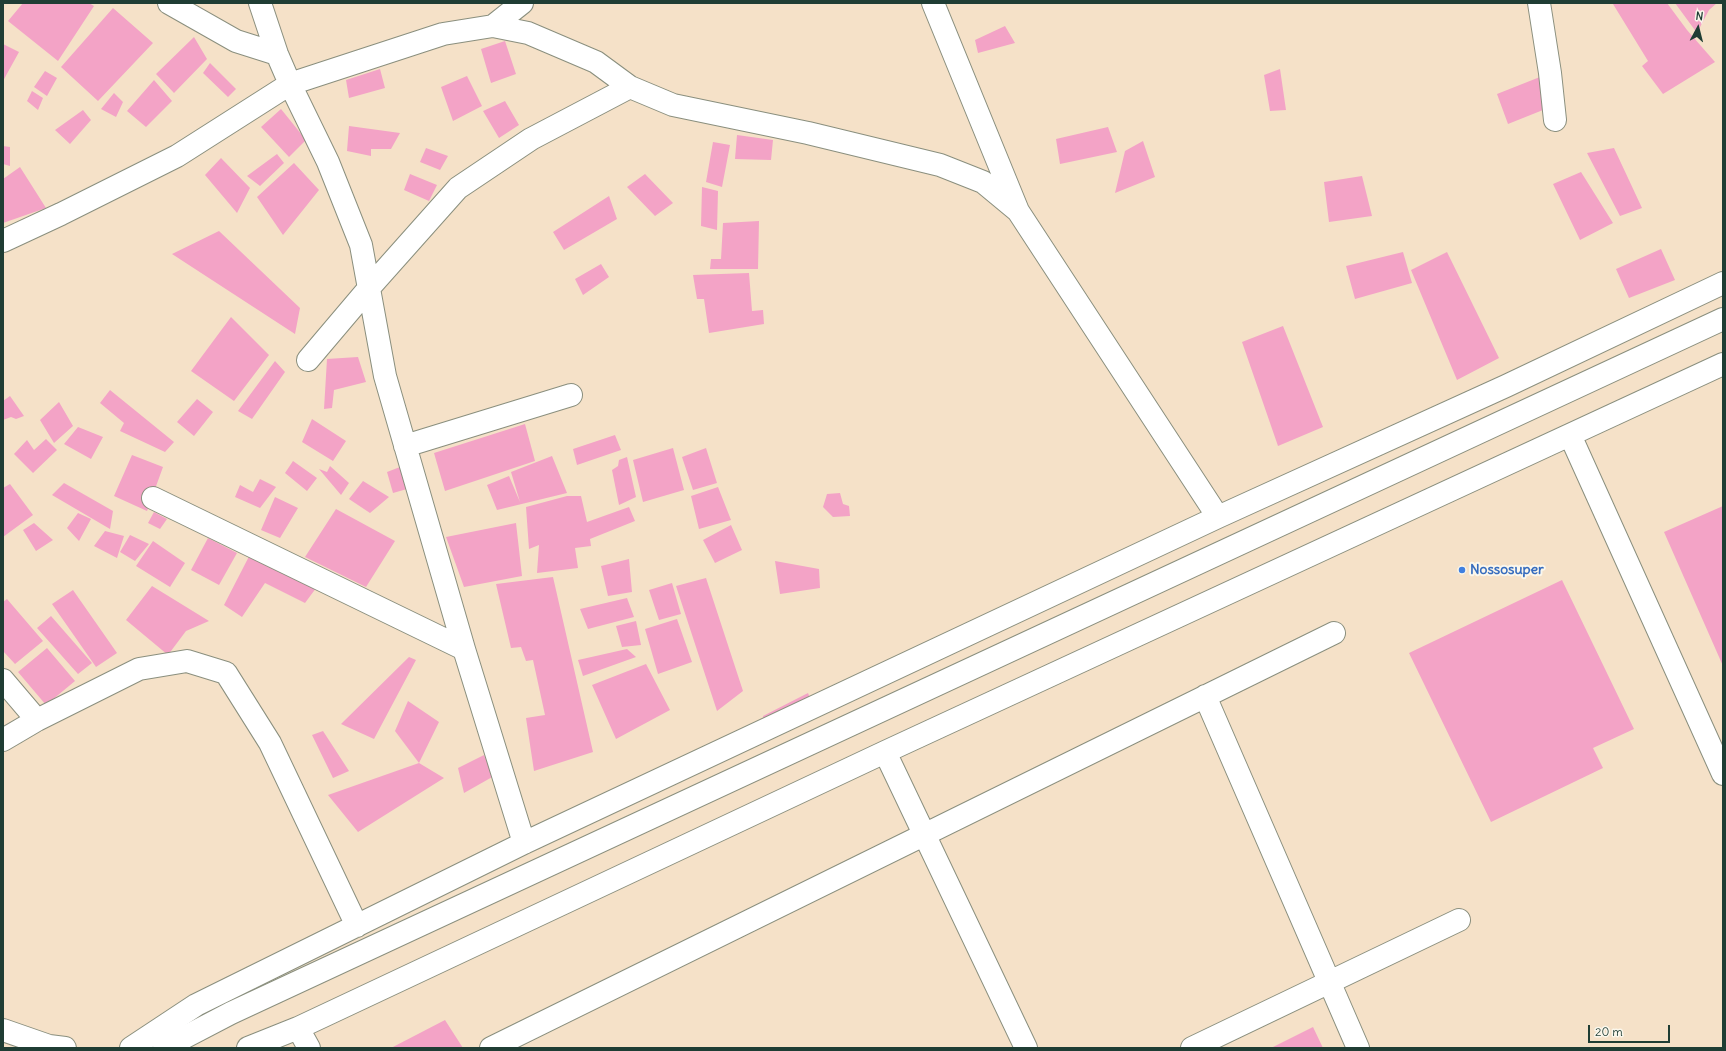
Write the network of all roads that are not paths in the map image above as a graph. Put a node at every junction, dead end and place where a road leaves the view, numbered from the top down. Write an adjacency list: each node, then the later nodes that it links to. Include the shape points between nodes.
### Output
1 (169, 3): 7 (street, via 236,41)
2 (260, 3): 7 (street)
3 (522, 3): 6 (street)
4 (933, 3): 11 (street)
5 (1539, 3): 10 (street)
6 (493, 26): 8 (street, via 444,34); 9 (street, via 528,33 596,62)
7 (277, 54): 8 (street)
8 (290, 84): 12 (street, via 177,156); 14 (street, via 328,162 361,245)
9 (630, 87): 11 (street, via 673,105 808,133 940,165 983,182); 14 (street, via 531,139 458,188)
10 (1555, 120)
11 (1018, 212): 22 (street)
12 (3, 241)
13 (1723, 283): 22 (street, via 1506,386)
14 (369, 288): 16 (street); 20 (street, via 385,376)
15 (1723, 319): 40 (street, via 231,1013)
16 (308, 360)
17 (1723, 364): 19 (street)
18 (571, 395): 20 (street)
19 (1570, 435): 29 (street); 30 (street)
20 (405, 446): 24 (street)
21 (153, 498): 24 (street)
22 (1218, 517): 32 (street)
23 (1334, 633): 26 (street)
24 (464, 650): 32 (street)
25 (3, 680): 27 (street)
26 (1205, 696): 31 (street); 35 (street)
27 (37, 720): 28 (street); 34 (street, via 140,669 187,660 226,673 270,743)
28 (3, 740)
29 (885, 752): 31 (street); 36 (street)
30 (1723, 774)
31 (924, 835): 43 (street); 44 (street)
32 (524, 844): 34 (street)
33 (1460, 920): 35 (street)
34 (357, 926): 39 (street, via 196,1005)
35 (1331, 982): 45 (street); 46 (street)
36 (298, 1028): 41 (street); 42 (street)
37 (3, 1030): 38 (street, via 50,1046)
38 (65, 1048)
39 (130, 1048)
40 (164, 1048)
41 (248, 1048)
42 (310, 1048)
43 (491, 1048)
44 (1026, 1048)
45 (1192, 1048)
46 (1358, 1048)

